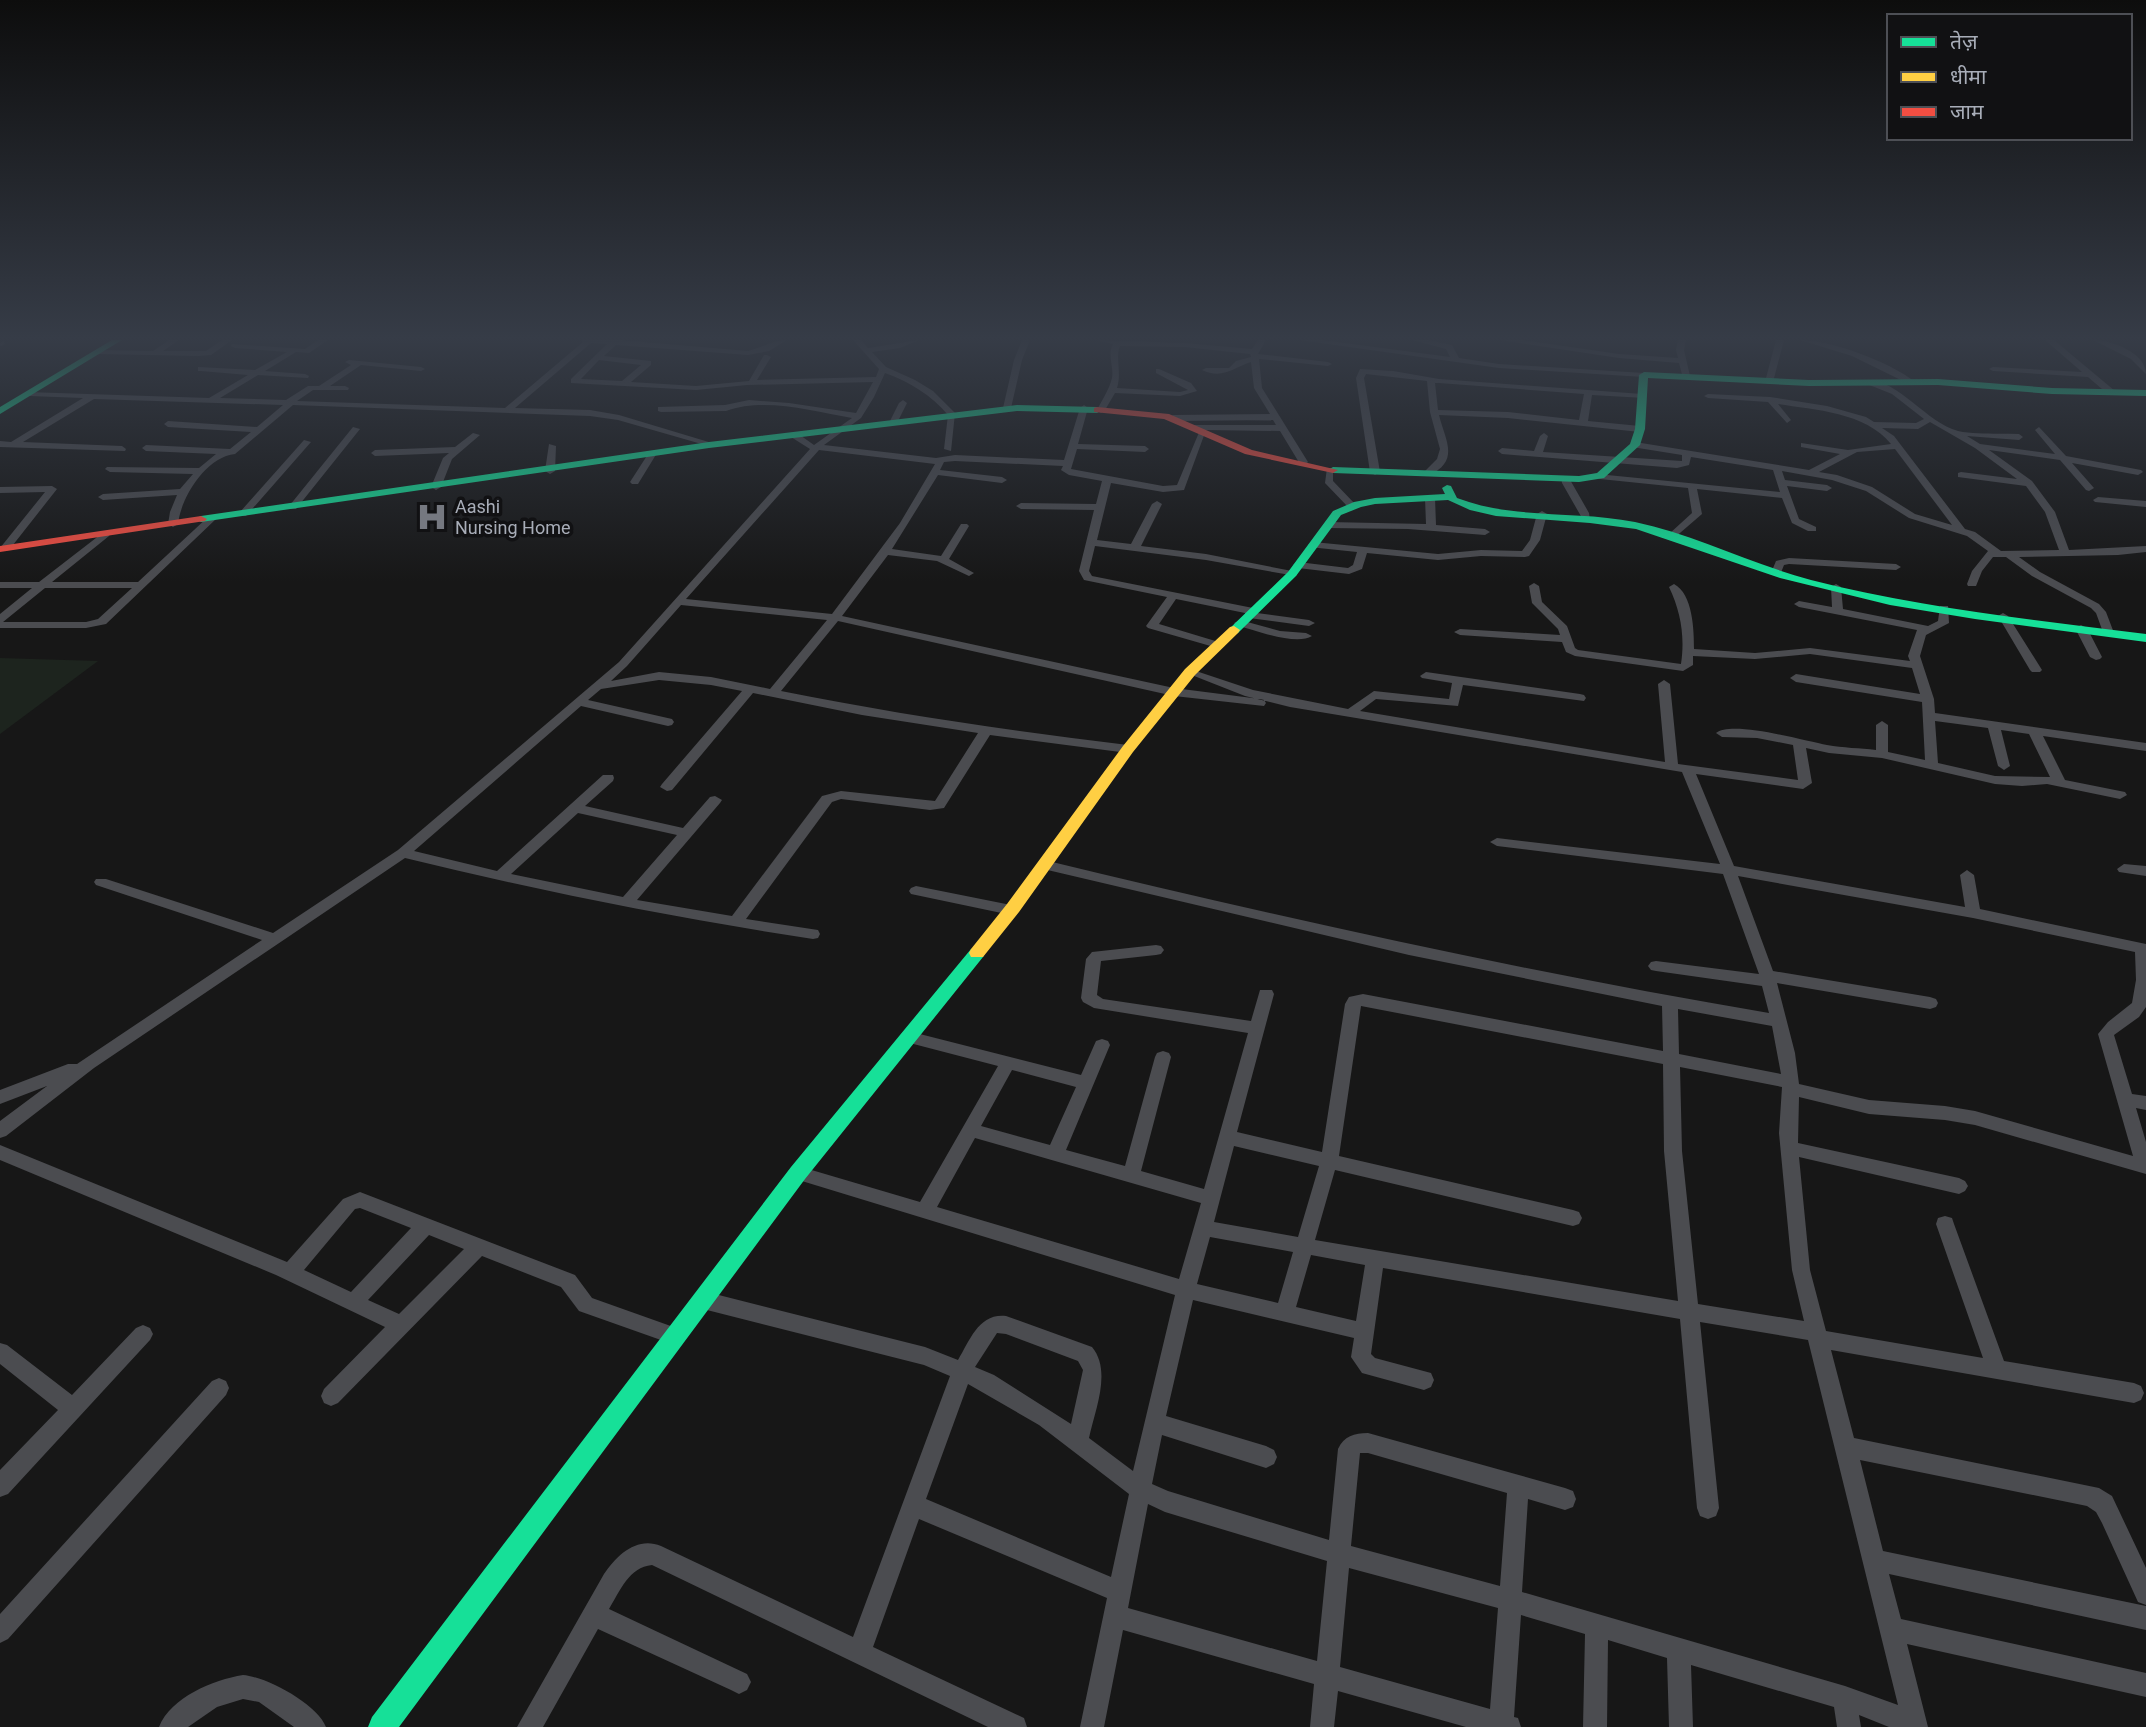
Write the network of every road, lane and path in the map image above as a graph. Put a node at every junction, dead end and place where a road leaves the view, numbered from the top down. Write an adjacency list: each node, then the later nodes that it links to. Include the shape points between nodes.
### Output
1 (52, 421): 38 (street)
2 (270, 421): 26 (street)
3 (628, 421): 22 (street)
4 (655, 421): 22 (street)
5 (851, 421): 27 (street)
6 (911, 421): 18 (street)
7 (951, 421): 48 (street)
8 (1080, 421): 42 (street)
9 (1178, 421): 25 (street)
10 (1277, 421): 23 (street)
11 (1367, 421): 70 (street)
12 (1437, 421): 71 (street, via 1446,444)
13 (1559, 421): 19 (street)
14 (1640, 421): 34 (street)
15 (1866, 421): 21 (street)
16 (1927, 421): 21 (street, via 1922,425)
17 (1932, 421): 30 (street)
18 (893, 423): 27 (street)
19 (1583, 423): 34 (street)
20 (168, 424): 26 (street)
21 (1874, 425): 43 (street)
22 (648, 426): 39 (street)
23 (1282, 428): 25 (street); 61 (street)
24 (356, 429): 96 (street)
25 (1199, 429): 61 (street, via 1249,452); 76 (street, via 1181,488)
26 (260, 430): 52 (street, via 235,450)
27 (837, 430): 32 (street); 46 (street)
28 (2039, 430): 58 (street)
29 (1572, 431): 34 (street)
30 (1957, 433): 35 (street); 44 (street)
31 (476, 435): 50 (street)
32 (794, 435): 39 (street); 46 (street)
33 (1544, 436): 55 (street)
34 (1638, 437): 57 (street); 59 (street)
35 (2019, 437)
36 (307, 442): 98 (street)
37 (0, 444): 38 (street)
38 (13, 444): 47 (street)
39 (709, 445): 54 (street)
40 (1804, 445): 56 (street)
41 (552, 446): 67 (street)
42 (1073, 446): 49 (street); 62 (street)
43 (1896, 446): 56 (street); 107 (street)
44 (1978, 446): 58 (street); 80 (street)
45 (146, 448): 52 (street)
46 (816, 448): 60 (street); 134 (street)
47 (122, 449)
48 (948, 449)
49 (1145, 449)
50 (458, 450): 53 (street); 82 (street, via 448,458)
51 (1502, 451): 55 (street)
52 (224, 452): 66 (street)
53 (374, 453)
54 (653, 453): 67 (street); 78 (street)
55 (1538, 453): 59 (street)
56 (1850, 453): 72 (street)
57 (1687, 454): 59 (street, via 1683,465); 63 (street)
58 (2065, 458): 68 (street); 84 (street)
59 (1619, 459): 74 (street)
60 (941, 460): 62 (street); 69 (street)
61 (1303, 462): 65 (street)
62 (1068, 463): 76 (street, via 1068,472)
63 (1777, 469): 72 (street); 79 (street)
64 (110, 470): 66 (street)
65 (1330, 470): 70 (street); 95 (street, via 1328,481)
66 (201, 471): 86 (street)
67 (550, 471): 82 (street)
68 (2138, 471)
69 (935, 472): 77 (street); 117 (street)
70 (1375, 472): 71 (street)
71 (1435, 473): 75 (street); 89 (street)
72 (1808, 473): 107 (street, via 1855,483 1912,516)
73 (1961, 475): 80 (street)
74 (1600, 476): 75 (street); 81 (street)
75 (1564, 478): 100 (street)
76 (1107, 479): 97 (street)
77 (1002, 481)
78 (635, 482)
79 (1782, 482): 83 (street); 87 (street)
80 (2029, 483): 118 (street, via 2050,512)
81 (1692, 486): 87 (street); 110 (street, via 1697,514)
82 (436, 487): 96 (street)
83 (1827, 488)
84 (2089, 488)
85 (0, 490): 114 (street, via 52,489)
86 (183, 492): 88 (street); 102 (street)
87 (1787, 496): 106 (street, via 1798,524)
88 (103, 497)
89 (1450, 497): 90 (street); 99 (street, via 1482,508)
90 (1430, 498): 95 (street, via 1375,500); 105 (street)
91 (2098, 499): 93 (street)
92 (1157, 504): 113 (street)
93 (2146, 504)
94 (1021, 506): 97 (street)
95 (1352, 506): 103 (street, via 1337,513)
96 (293, 507): 98 (street)
97 (1098, 507): 111 (street)
98 (243, 514): 101 (street)
99 (1542, 514): 100 (street); 116 (street, via 1535,540 1525,554 1451,558)
100 (1587, 518): 110 (street)
101 (211, 519): 102 (street); 129 (street)
102 (173, 524): 109 (street)
103 (1328, 525): 105 (street); 112 (street)
104 (964, 526): 120 (street)
105 (1431, 528): 108 (street)
106 (1812, 529)
107 (1961, 530): 119 (street)
108 (1485, 532)
109 (105, 534): 114 (street); 128 (street)
110 (1673, 536): 125 (street)
111 (1090, 542): 113 (street); 133 (street, via 1084,571 1087,578)
112 (1313, 545): 116 (street); 123 (street)
113 (1135, 547): 123 (street)
114 (3, 549)
115 (2142, 549): 118 (street); 121 (street)
116 (1363, 551): 123 (street, via 1358,567 1349,571)
117 (887, 552): 120 (street); 140 (street)
118 (2066, 553): 119 (street)
119 (2003, 554): 126 (street, via 1988,555); 147 (street, via 2095,606)
120 (944, 559): 124 (street)
121 (2146, 559)
122 (1896, 567): 125 (street, via 1789,561 1780,563)
123 (1295, 569): 138 (street)
124 (970, 572)
125 (1776, 573): 132 (street)
126 (1972, 584)
127 (0, 585): 128 (street)
128 (41, 585): 129 (street); 141 (street)
129 (142, 585): 143 (street, via 95,625)
130 (1534, 586): 150 (street, via 1537,603 1563,628)
131 (1674, 587): 152 (street, via 1687,617)
132 (1836, 587): 136 (street); 137 (street)
133 (1173, 596): 138 (street); 151 (street, via 1152,626)
134 (679, 602): 140 (street); 154 (street)
135 (1798, 604): 137 (street)
136 (1944, 607): 139 (street); 145 (street, via 1942,623)
137 (1838, 612): 145 (street)
138 (1247, 616): 142 (street); 148 (street, via 1279,634); 151 (street)
139 (2003, 616): 144 (street); 156 (street)
140 (834, 617): 165 (street); 166 (street)
141 (0, 619)
142 (1310, 623)
143 (0, 625)
144 (2081, 628): 147 (street); 153 (street)
145 (1927, 629): 155 (street, via 1915,648)
146 (1460, 632): 150 (street)
147 (2108, 633): 149 (street)
148 (1306, 636)
149 (2146, 638)
150 (1566, 639): 152 (street, via 1575,653 1680,668 1686,667)
151 (1218, 645): 157 (street)
152 (1688, 652): 155 (street, via 1755,656 1810,652)
153 (2096, 657)
154 (624, 664): 158 (street); 163 (street)
155 (1917, 664): 168 (street)
156 (2036, 670)
157 (1190, 672): 165 (street); 171 (street)
158 (659, 676): 163 (street); 164 (street)
159 (1426, 676): 161 (street)
160 (1796, 678): 168 (street)
161 (1458, 680): 167 (street); 169 (street, via 1454,703)
162 (1664, 684): 187 (street)
163 (598, 686): 170 (street)
164 (751, 688): 166 (street); 191 (street)
165 (1174, 692): 171 (street); 183 (street)
166 (773, 693): 178 (street)
167 (1580, 698)
168 (1928, 699): 173 (street)
169 (1424, 700): 172 (street, via 1374,695); 175 (street)
170 (580, 702): 174 (street); 197 (street)
171 (1290, 703): 172 (street)
172 (1350, 713): 175 (street)
173 (1929, 716): 177 (street); 185 (street)
174 (668, 722)
175 (1423, 725): 187 (street)
176 (1882, 725): 184 (street)
177 (1993, 725): 179 (street); 186 (street)
178 (986, 731): 183 (street); 209 (street, via 939,805 841,795 827,799)
179 (2034, 731): 182 (street); 190 (street)
180 (1722, 733): 181 (street, via 1757,734)
181 (1798, 743): 184 (street); 188 (street, via 1803,785)
182 (2146, 747)
183 (1128, 749): 198 (street)
184 (1882, 754): 185 (street)
185 (1932, 766): 190 (street, via 2010,782)
186 (2004, 766)
187 (1672, 767): 188 (street)
188 (1691, 777): 200 (street)
189 (608, 778): 194 (street)
190 (2059, 781): 192 (street)
191 (667, 787)
192 (2120, 795)
193 (715, 800): 195 (street)
194 (576, 808): 195 (street); 203 (street)
195 (686, 833): 206 (street)
196 (1497, 842): 200 (street)
197 (403, 853): 203 (street); 211 (street)
198 (1044, 865): 207 (street); 217 (street, via 1399,947)
199 (2124, 869): 201 (street)
200 (1729, 870): 208 (street); 215 (street)
201 (2146, 871)
202 (1967, 875): 208 (street)
203 (499, 877): 206 (street)
204 (101, 882): 211 (street)
205 (916, 891): 207 (street)
206 (627, 902): 209 (street)
207 (1011, 910): 221 (street)
208 (1973, 913): 212 (street)
209 (735, 923): 210 (street)
210 (813, 934)
211 (275, 939): 226 (street)
212 (2144, 949): 230 (street, via 2145,997 2139,1008 2106,1034)
213 (1156, 950): 220 (street, via 1097,956 1089,998 1100,1004)
214 (1657, 966): 215 (street)
215 (1767, 979): 218 (street); 219 (street)
216 (1266, 994): 220 (street)
217 (1670, 1003): 219 (street); 224 (street)
218 (1930, 1003)
219 (1779, 1021): 228 (street)
220 (1257, 1028): 234 (street)
221 (908, 1037): 225 (street); 240 (street)
222 (1102, 1045): 227 (street)
223 (1163, 1057): 241 (street)
224 (1671, 1058): 228 (street); 238 (street, via 1355,1000); 256 (street, via 1673,1151)
225 (1008, 1063): 227 (street); 232 (street)
226 (88, 1064): 229 (street); 233 (street)
227 (1086, 1083): 237 (street)
228 (1791, 1085): 235 (street); 239 (street, via 1869,1107 1975,1118)
229 (0, 1097)
230 (2124, 1099): 231 (street); 239 (street)
231 (2146, 1103)
232 (970, 1130): 237 (street); 244 (street)
233 (0, 1131)
234 (1227, 1137): 238 (street); 243 (street)
235 (1790, 1148): 242 (street); 262 (street, via 1801,1270)
236 (0, 1152): 252 (street)
237 (1055, 1154): 241 (street)
238 (1329, 1161): 245 (street); 250 (street)
239 (2146, 1164)
240 (798, 1173): 244 (street); 254 (street)
241 (1131, 1176): 243 (street)
242 (1959, 1186)
243 (1211, 1198): 248 (street)
244 (925, 1211): 253 (street)
245 (1573, 1218)
246 (1945, 1224): 264 (street)
247 (426, 1225): 249 (street); 252 (street, via 354,1201); 255 (street)
248 (1203, 1228): 250 (street); 253 (street)
249 (479, 1246): 258 (street); 261 (street, via 568,1281 586,1305)
250 (1304, 1246): 251 (street); 257 (street)
251 (1375, 1259): 256 (street); 259 (street)
252 (290, 1272): 255 (street)
253 (1186, 1290): 257 (street); 271 (street)
254 (703, 1300): 261 (street); 265 (street, via 925,1356)
255 (354, 1303): 258 (street)
256 (1690, 1312): 262 (street); 280 (street)
257 (1285, 1313): 259 (street)
258 (401, 1325): 269 (street)
259 (1365, 1332): 266 (street, via 1364,1363)
260 (144, 1334): 270 (street)
261 (675, 1336): 301 (street)
262 (1817, 1336): 264 (street); 273 (street)
263 (0, 1352): 270 (street)
264 (1997, 1370): 268 (street)
265 (961, 1371): 272 (street, via 987,1382); 272 (street, via 988,1328 996,1324 1085,1354 1093,1370); 279 (street)
266 (1424, 1380)
267 (219, 1388): 291 (street)
268 (2134, 1393)
269 (331, 1396)
270 (73, 1409): 275 (street)
271 (1154, 1422): 274 (street); 277 (street)
272 (1078, 1441): 277 (street)
273 (1845, 1447): 282 (street); 284 (street, via 2091,1496 2104,1504)
274 (1266, 1457)
275 (0, 1486)
276 (1518, 1486): 278 (street); 281 (street, via 1357,1443 1349,1449); 285 (street)
277 (1140, 1489): 281 (street, via 1165,1501); 283 (street)
278 (1565, 1499)
279 (913, 1504): 283 (street); 293 (street)
280 (1708, 1508)
281 (1339, 1554): 285 (street); 294 (street)
282 (1874, 1560): 288 (street); 290 (street)
283 (1119, 1592): 287 (street)
284 (2146, 1594)
285 (1510, 1600): 289 (street); 298 (street)
286 (593, 1614): 293 (street, via 625,1564 636,1555 653,1554); 295 (street); 302 (street)
287 (1114, 1616): 294 (street); 304 (street)
288 (2146, 1618)
289 (1597, 1625): 292 (street); 306 (street)
290 (1891, 1629): 296 (street); 310 (street)
291 (0, 1632)
292 (1679, 1649): 297 (street); 307 (street)
293 (859, 1653): 303 (street)
294 (1327, 1675): 298 (street); 305 (street)
295 (739, 1682)
296 (2146, 1685)
297 (1845, 1698): 308 (street); 309 (street, via 1880,1709)
298 (1503, 1726)
299 (171, 1727): 300 (street, via 194,1706 224,1692 256,1688)
300 (314, 1727)
301 (382, 1727)
302 (529, 1727)
303 (1015, 1727)
304 (1092, 1727)
305 (1322, 1727)
306 (1595, 1727)
307 (1681, 1727)
308 (1849, 1727)
309 (1909, 1727)
310 (1916, 1727)

